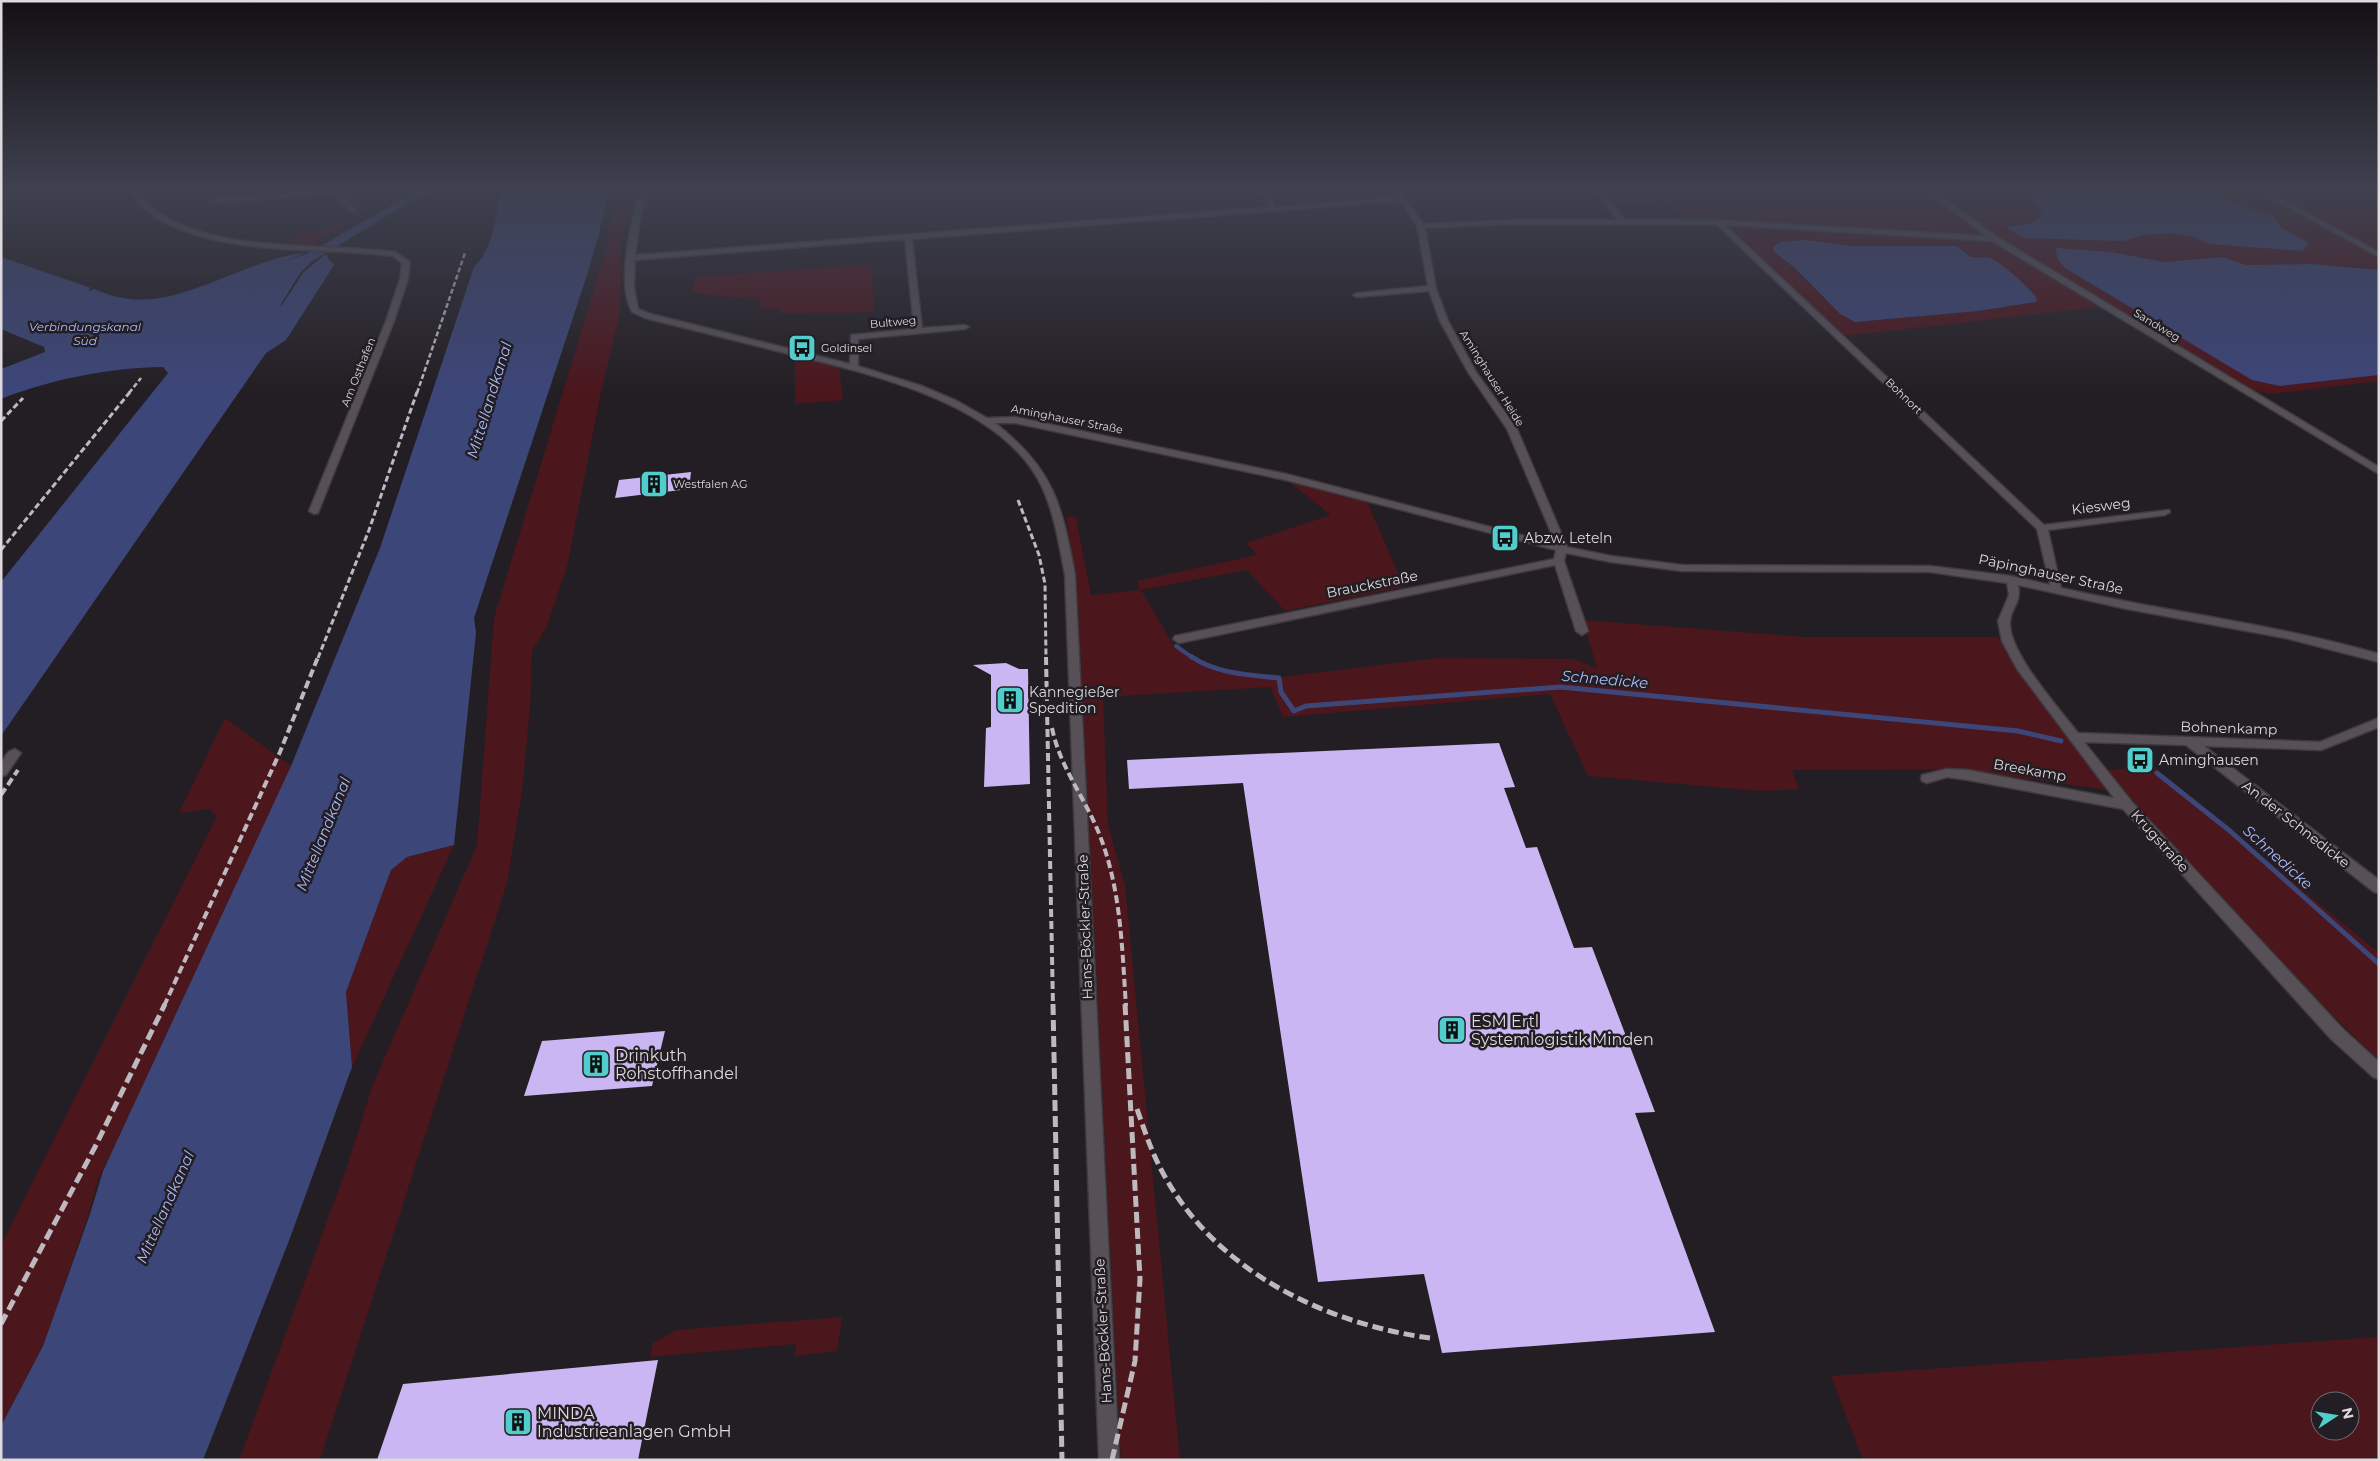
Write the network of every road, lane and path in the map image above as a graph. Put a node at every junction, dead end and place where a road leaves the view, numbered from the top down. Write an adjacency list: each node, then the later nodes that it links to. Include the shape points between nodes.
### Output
1 (401, 258): 14 (street, Am Osthafen, via 406,262 404,279 390,321)
2 (632, 258): 11 (street, via 632,303 638,312)
3 (910, 258): 10 (street)
4 (1427, 258): 7 (street, Aminghauser Heide)
5 (1757, 258): 16 (street, Bohnort)
6 (2026, 258): 13 (street, Sandweg)
7 (1432, 288): 8 (street); 17 (street, Aminghauser Heide, via 1458,348 1512,429)
8 (1357, 295)
9 (965, 327): 10 (street, Bultweg)
10 (918, 331): 11 (street, Bultweg, via 854,337 855,364)
11 (852, 367): 12 (street, via 932,394)
12 (986, 422): 17 (street, Aminghauser Straße, via 1015,420 1286,477); 33 (street, Hans-Böckler-Straße, via 1022,452 1046,484 1064,542 1070,575)
13 (2379, 471)
14 (314, 511)
15 (2164, 512): 16 (street, Kiesweg)
16 (2042, 528): 20 (street)
17 (1562, 550): 18 (street); 19 (street, Päpinghauser Straße, via 1682,568 1930,569)
18 (1559, 561): 21 (street); 22 (street, Brauckstraße)
19 (2011, 579): 20 (street, Päpinghauser Straße); 25 (street, Krugstraße, via 2015,596 2004,621 2008,641 2021,666)
20 (2056, 589): 23 (street, Päpinghauser Straße, via 2126,606 2315,640)
21 (1582, 631)
22 (1179, 638)
23 (2379, 658)
24 (2379, 722): 26 (street, Bohnenkamp, via 2321,746)
25 (2074, 737): 26 (street, Bohnenkamp); 30 (street, Krugstraße)
26 (2190, 742): 31 (street, An der Schnedicke)
27 (15, 752): 28 (street)
28 (1, 772)
29 (1927, 778): 30 (street, Breekamp, via 1947,773 1968,775)
30 (2127, 805): 32 (street, Krugstraße, via 2337,1034)
31 (2379, 888)
32 (2379, 1072)
33 (1109, 1460)

